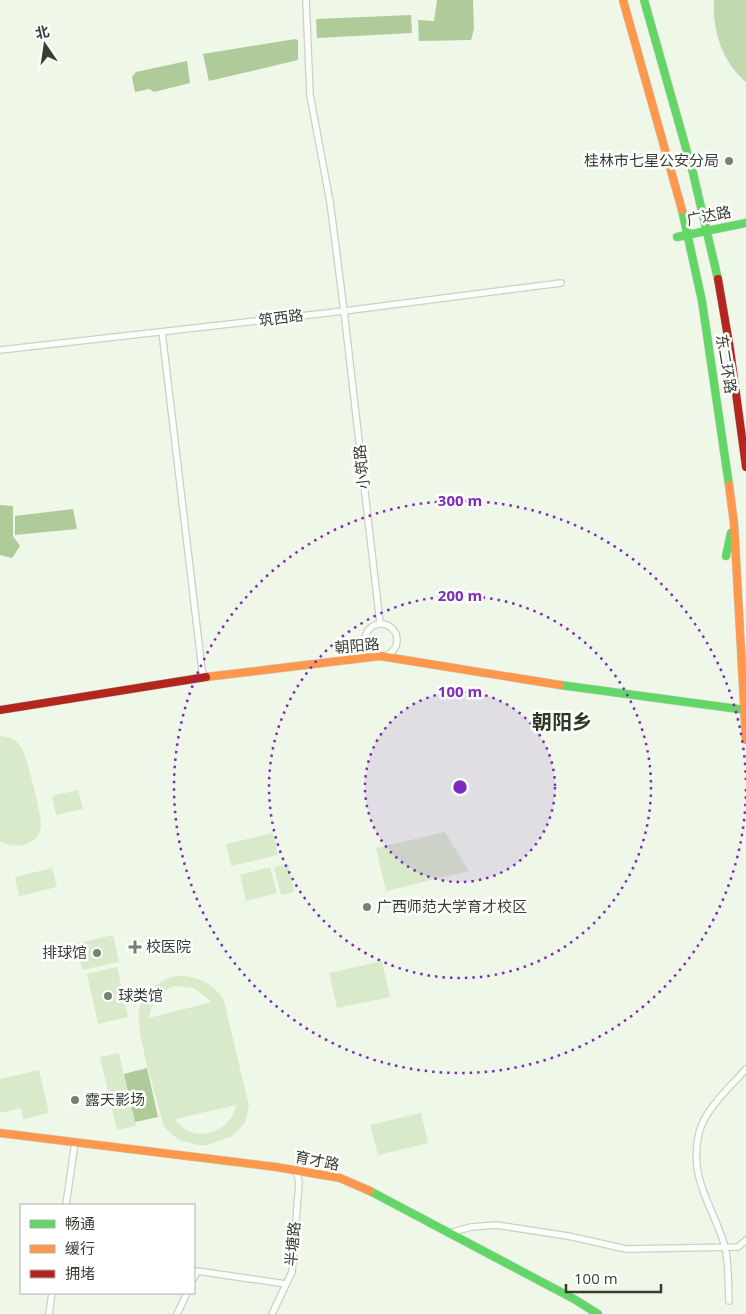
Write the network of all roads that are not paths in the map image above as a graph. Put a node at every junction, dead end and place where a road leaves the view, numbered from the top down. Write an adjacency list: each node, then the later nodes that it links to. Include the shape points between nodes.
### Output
1 (306, 0): 9 (street, 小筑路, via 310,95 330,202)
2 (624, 0): 6 (main road, 东二环路)
3 (644, 0): 5 (main road, 东二环路)
4 (746, 223): 5 (main road, 广达路)
5 (707, 230): 6 (main road, 广达路); 12 (main road, 东二环路)
6 (688, 234): 7 (main road, 广达路); 13 (main road, 东二环路, via 711,359)
7 (677, 237)
8 (561, 283): 9 (street, 筑西路)
9 (344, 311): 10 (street, 筑西路); 15 (street, 小筑路)
10 (162, 332): 11 (street, 筑西路); 17 (street)
11 (0, 350)
12 (746, 468)
13 (734, 523): 14 (main road); 19 (main road, 东二环路)
14 (726, 556)
15 (380, 624): 16 (street, via 370,628 365,637 370,652); 16 (street, via 394,630 398,640 394,649)
16 (380, 656): 17 (main road, 朝阳路); 19 (main road, 朝阳路, via 583,689)
17 (203, 678): 18 (main road, 朝阳路)
18 (0, 710)
19 (745, 710): 20 (main road, 东二环路)
20 (746, 740)
21 (746, 1069): 28 (street, via 714,1105 699,1132 696,1164 705,1201)
22 (0, 1133): 23 (main road, 育才路)
23 (75, 1142): 24 (main road, 育才路); 25 (street)
24 (296, 1171): 26 (main road, 育才路, via 340,1178); 30 (street, 半塘路, via 299,1182 292,1272)
25 (66, 1204)
26 (450, 1233): 28 (street, via 496,1225 626,1249); 37 (main road, 育才路)
27 (746, 1240): 28 (street, via 738,1247)
28 (725, 1248): 33 (street)
29 (195, 1276): 30 (street, via 197,1271)
30 (286, 1284): 36 (street, 半塘路)
31 (52, 1294): 34 (street)
32 (187, 1294): 35 (street)
33 (729, 1301)
34 (49, 1314)
35 (177, 1314)
36 (272, 1314)
37 (598, 1314)

